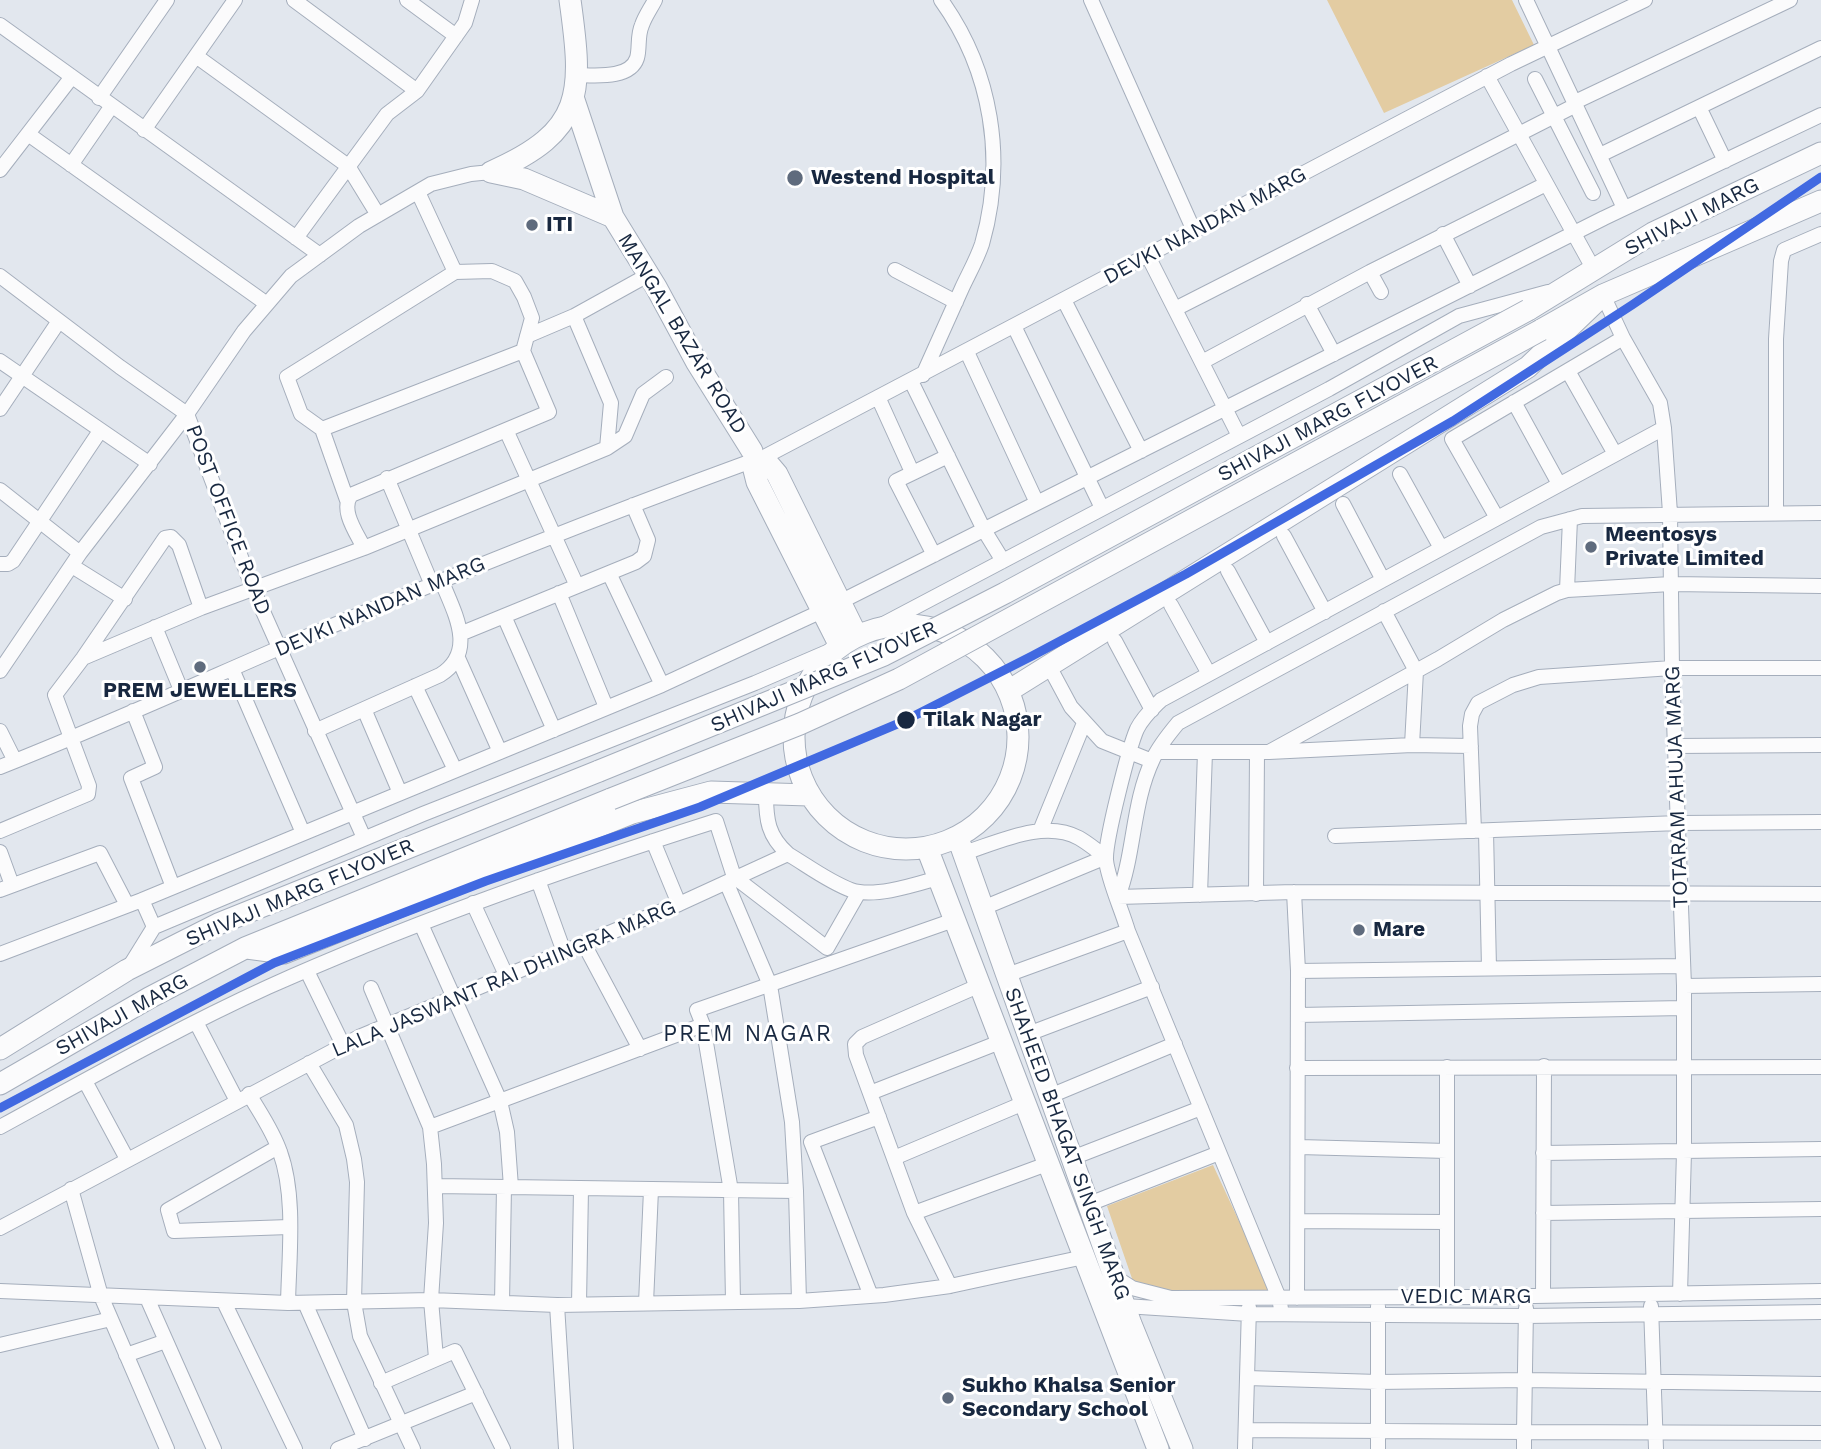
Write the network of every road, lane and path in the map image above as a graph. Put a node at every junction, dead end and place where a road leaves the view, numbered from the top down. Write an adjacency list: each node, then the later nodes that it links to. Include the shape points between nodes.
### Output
1 (167, 0): 23 (street)
2 (235, 0): 17 (street)
3 (294, 0): 22 (street)
4 (407, 0): 14 (street)
5 (472, 0): 14 (street)
6 (570, 0): 18 (main road, MANGAL BAZAR ROAD)
7 (655, 0): 18 (street, via 641,26 633,67 614,74)
8 (941, 0): 65 (street, via 964,36 986,90 994,158 981,245)
9 (1091, 0): 47 (street)
10 (1526, 0): 15 (street)
11 (1645, 0): 15 (street, DEVKI NANDAN MARG)
12 (1790, 0): 25 (street)
13 (0, 25): 20 (street)
14 (456, 36): 22 (street)
15 (1546, 47): 19 (street, DEVKI NANDAN MARG); 25 (street)
16 (1821, 48): 27 (street)
17 (196, 56): 30 (street); 37 (street)
18 (576, 75): 24 (main road, MANGAL BAZAR ROAD)
19 (1487, 76): 32 (street); 47 (street, DEVKI NANDAN MARG)
20 (71, 78): 23 (street); 31 (street)
21 (1535, 79): 29 (street)
22 (417, 91): 37 (street, via 387,114)
23 (99, 98): 26 (street)
24 (574, 100): 39 (main road, MANGAL BAZAR ROAD, via 563,123 544,143); 46 (main road, MANGAL BAZAR ROAD)
25 (1575, 103): 29 (street); 34 (street)
26 (111, 107): 30 (street); 36 (street)
27 (1699, 107): 34 (street); 35 (street)
28 (1821, 115): 35 (street)
29 (1554, 117): 32 (street); 42 (street)
30 (144, 130): 51 (street)
31 (28, 134): 36 (street); 38 (street)
32 (1518, 134): 40 (street); 68 (street)
33 (1821, 153): 55 (main road, SHIVAJI MARG, via 1653,233)
34 (1600, 155): 44 (street)
35 (1725, 161): 44 (street)
36 (71, 165): 66 (street)
37 (348, 166): 45 (street); 51 (street)
38 (0, 170)
39 (491, 172): 41 (street, via 431,184); 46 (main road, MANGAL BAZAR ROAD, via 524,179)
40 (1546, 184): 48 (street); 49 (street)
41 (418, 192): 45 (street); 56 (street)
42 (1593, 193)
43 (1820, 205): 63 (main road, SHIVAJI MARG)
44 (1624, 208): 48 (street)
45 (378, 215): 52 (street)
46 (613, 217): 58 (main road, MANGAL BAZAR ROAD)
47 (1194, 231): 53 (street, DEVKI NANDAN MARG)
48 (1574, 233): 55 (street); 60 (street)
49 (1443, 234): 57 (street); 60 (street)
50 (1821, 234): 112 (street, via 1784,250 1781,261)
51 (296, 238): 52 (street)
52 (320, 255): 66 (street, via 291,276)
53 (1148, 256): 64 (street, DEVKI NANDAN MARG); 68 (street)
54 (895, 270): 65 (street)
55 (1594, 270): 61 (main road, SHIVAJI MARG)
56 (455, 272): 72 (street, via 492,271 514,281 532,318); 89 (street, via 287,377 301,414)
57 (1370, 272): 62 (street); 67 (street)
58 (648, 275): 69 (street); 97 (main road, MANGAL BAZAR ROAD)
59 (0, 276): 70 (street, POST OFFICE ROAD)
60 (1470, 286): 76 (street)
61 (1567, 286): 92 (street, via 1459,317); 231 (main road, SHIVAJI MARG FLYOVER, bridge, via 884,655 218,924)
62 (1381, 292)
63 (1603, 295): 73 (street, TOTARAM AHUJA MARG); 154 (main road, via 1528,367); 226 (main road, SHIVAJI MARG FLYOVER, bridge, via 899,679 800,724)
64 (1064, 300): 71 (street, DEVKI NANDAN MARG); 94 (street)
65 (956, 302): 82 (street)
66 (267, 304): 87 (street)
67 (1307, 304): 76 (street); 78 (street)
68 (1175, 309): 78 (street)
69 (574, 316): 72 (street); 93 (street, via 611,402)
70 (59, 321): 80 (street); 87 (street, POST OFFICE ROAD)
71 (1014, 327): 75 (street, DEVKI NANDAN MARG); 102 (street)
72 (527, 336): 74 (street)
73 (1623, 338): 79 (street); 88 (street, TOTARAM AHUJA MARG, via 1660,403)
74 (523, 351): 89 (street); 90 (street, via 549,412)
75 (967, 352): 82 (street, DEVKI NANDAN MARG); 107 (street)
76 (1334, 354): 86 (street)
77 (0, 361): 80 (street)
78 (1202, 362): 86 (street)
79 (1568, 371): 84 (street); 95 (street)
80 (22, 377): 85 (street); 91 (street)
81 (666, 377): 93 (street, via 643,394 625,436)
82 (917, 378): 83 (street, DEVKI NANDAN MARG); 96 (street)
83 (877, 397): 97 (street, DEVKI NANDAN MARG); 99 (street)
84 (1514, 402): 104 (street); 114 (street, via 1452,439)
85 (0, 409)
86 (1226, 409): 92 (street); 94 (street)
87 (187, 414): 98 (street); 135 (street, POST OFFICE ROAD)
88 (1664, 428): 95 (street); 111 (street, TOTARAM AHUJA MARG)
89 (322, 429): 106 (street)
90 (506, 430): 101 (street); 103 (street)
91 (100, 431): 98 (street); 116 (street)
92 (1239, 436): 110 (street)
93 (607, 448): 103 (street)
94 (1141, 451): 102 (street)
95 (1615, 454): 104 (street)
96 (948, 456): 99 (street); 118 (street)
97 (757, 459): 109 (street, DEVKI NANDAN MARG); 140 (main road, MANGAL BAZAR ROAD, via 777,474)
98 (150, 464): 123 (street)
99 (912, 472): 124 (street, via 896,481)
100 (1400, 474): 122 (street)
101 (387, 478): 106 (street); 117 (street)
102 (1087, 478): 107 (street); 110 (street)
103 (529, 480): 117 (street); 119 (street)
104 (1559, 484): 114 (street)
105 (0, 490): 116 (street)
106 (347, 500): 121 (street, via 347,512)
107 (1037, 503): 118 (street)
108 (1343, 504): 130 (street)
109 (633, 505): 119 (street, DEVKI NANDAN MARG); 129 (street, via 648,548 636,562)
110 (1102, 508): 125 (street)
111 (1670, 513): 112 (street); 115 (street); 132 (street, TOTARAM AHUJA MARG)
112 (1776, 513): 113 (street)
113 (1821, 513)
114 (1497, 518): 122 (street)
115 (1570, 519): 136 (street); 142 (street, via 1541,527)
116 (40, 522): 123 (street); 126 (street, via 13,561)
117 (410, 528): 121 (street); 131 (street)
118 (984, 530): 124 (street); 125 (street)
119 (552, 535): 131 (street, DEVKI NANDAN MARG); 133 (street)
120 (1284, 536): 143 (street)
121 (364, 548): 135 (street)
122 (1441, 548): 130 (street)
123 (80, 553): 127 (street)
124 (933, 555): 140 (street)
125 (1003, 561): 147 (street)
126 (0, 564)
127 (72, 566): 138 (street); 153 (street)
128 (1227, 571): 149 (street)
129 (609, 573): 133 (street); 160 (street)
130 (1383, 580): 143 (street)
131 (437, 583): 146 (street, via 458,620); 150 (street, DEVKI NANDAN MARG)
132 (1671, 584): 134 (street); 136 (street); 155 (street, TOTARAM AHUJA MARG)
133 (577, 586): 137 (street)
134 (1821, 586)
135 (253, 589): 141 (street); 150 (street, POST OFFICE ROAD)
136 (1567, 590): 158 (street, via 1544,598)
137 (559, 593): 144 (street); 164 (street)
138 (125, 599): 141 (street, via 165,538 171,537 179,545); 151 (street)
139 (1171, 605): 159 (street)
140 (831, 607): 147 (main road, MANGAL BAZAR ROAD); 160 (street)
141 (201, 608): 145 (street)
142 (1384, 611): 158 (street); 181 (street, via 1178,723)
143 (1325, 612): 149 (street)
144 (504, 616): 146 (street); 169 (street)
145 (155, 627): 151 (street); 162 (street)
146 (460, 634): 152 (street)
147 (850, 640): 163 (main road, via 917,625 946,631 968,643 999,672); 187 (main road, via 814,671 796,710 793,746); 196 (street, via 755,683)
148 (1115, 641): 166 (street)
149 (1267, 643): 159 (street)
150 (279, 649): 157 (street, DEVKI NANDAN MARG); 171 (street, POST OFFICE ROAD)
151 (83, 658): 172 (street, via 55,695)
152 (458, 658): 161 (street, via 453,668); 177 (street)
153 (3, 662)
154 (1049, 666): 163 (main road); 168 (street)
155 (1672, 668): 156 (street); 175 (street, via 1539,677 1513,685 1478,703 1472,713); 176 (street, TOTARAM AHUJA MARG)
156 (1821, 668)
157 (232, 669): 162 (street, DEVKI NANDAN MARG); 194 (street)
158 (1416, 671): 173 (street); 179 (street)
159 (1209, 674): 166 (street, via 1161,700)
160 (662, 685): 164 (street)
161 (415, 686): 165 (street); 184 (street)
162 (181, 690): 167 (street, DEVKI NANDAN MARG)
163 (1010, 690): 198 (main road, via 1017,712 1019,753 1010,784)
164 (606, 708): 169 (street)
165 (364, 709): 171 (street); 185 (street)
166 (1152, 710): 180 (street, via 1137,729)
167 (132, 711): 172 (street, DEVKI NANDAN MARG); 207 (street, via 155,767 131,778)
168 (1084, 723): 180 (street, via 1102,741); 192 (street)
169 (554, 730): 177 (street)
170 (0, 731): 182 (street)
171 (315, 731): 188 (street, POST OFFICE ROAD)
172 (71, 740): 182 (street, DEVKI NANDAN MARG); 191 (street, via 88,794)
173 (1412, 745): 175 (street); 179 (street)
174 (1821, 745): 176 (street)
175 (1471, 746): 193 (street)
176 (1675, 746): 190 (street, TOTARAM AHUJA MARG)
177 (500, 752): 184 (street)
178 (1205, 752): 179 (street); 181 (street); 214 (street)
179 (1263, 752): 212 (street)
180 (1130, 753): 181 (street); 202 (street)
181 (1154, 756): 215 (street)
182 (15, 761): 183 (street, DEVKI NANDAN MARG)
183 (0, 767)
184 (455, 771): 185 (street)
185 (400, 793): 188 (street)
186 (766, 794): 187 (main road); 201 (street, via 766,821); 226 (main road, via 711,792 632,813 284,953)
187 (809, 795): 199 (main road, via 832,823 873,845)
188 (352, 813): 194 (street); 196 (street, POST OFFICE ROAD)
189 (1821, 822): 190 (street)
190 (1679, 823): 193 (street); 211 (street, TOTARAM AHUJA MARG)
191 (0, 831)
192 (1041, 831): 198 (street); 202 (street, via 1079,837)
193 (1480, 831): 195 (street); 210 (street)
194 (303, 833): 207 (street)
195 (1335, 835)
196 (364, 838): 223 (street)
197 (653, 841): 204 (street); 205 (street, via 716,821); 218 (street)
198 (961, 846): 199 (main road); 220 (main road, SHAHEED BHAGAT SINGH MARG)
199 (927, 848): 203 (main road, SHAHEED BHAGAT SINGH MARG)
200 (0, 852): 206 (street)
201 (788, 854): 205 (street, LALA JASWANT RAI DHINGRA MARG); 208 (street)
202 (1105, 857): 215 (street); 220 (street)
203 (938, 878): 208 (street); 221 (main road, SHAHEED BHAGAT SINGH MARG)
204 (538, 880): 217 (street); 227 (street)
205 (733, 881): 208 (street, via 827,948); 218 (street, LALA JASWANT RAI DHINGRA MARG); 237 (street)
206 (6, 887): 219 (street, via 100,853)
207 (173, 887): 216 (street)
208 (859, 892)
209 (1294, 892): 210 (street); 212 (street); 233 (street)
210 (1488, 893): 211 (street); 230 (street)
211 (1681, 893): 213 (street); 229 (street, TOTARAM AHUJA MARG)
212 (1256, 894): 214 (street)
213 (1821, 894)
214 (1200, 895): 215 (street)
215 (1118, 897): 224 (street)
216 (142, 900): 219 (street); 223 (street)
217 (473, 903): 222 (street); 234 (street)
218 (679, 904): 225 (street, LALA JASWANT RAI DHINGRA MARG)
219 (127, 905): 228 (street)
220 (983, 908): 235 (main road, SHAHEED BHAGAT SINGH MARG)
221 (954, 920): 237 (street); 238 (main road, SHAHEED BHAGAT SINGH MARG)
222 (421, 925): 232 (street); 242 (street)
223 (154, 927): 231 (street)
224 (1128, 931): 235 (street); 241 (street)
225 (584, 944): 227 (street, LALA JASWANT RAI DHINGRA MARG); 253 (street)
226 (245, 948): 261 (main road, SHIVAJI MARG)
227 (564, 952): 234 (street, LALA JASWANT RAI DHINGRA MARG)
228 (0, 954)
229 (1682, 966): 230 (street); 239 (street, TOTARAM AHUJA MARG)
230 (1489, 968): 233 (street)
231 (127, 970): 250 (main road, SHIVAJI MARG)
232 (307, 971): 245 (street); 252 (street)
233 (1298, 971): 244 (street)
234 (506, 975): 242 (street, LALA JASWANT RAI DHINGRA MARG)
235 (1007, 975): 248 (main road, SHAHEED BHAGAT SINGH MARG)
236 (1821, 984): 239 (street)
237 (770, 985): 247 (street, via 697,1010); 288 (street, via 792,1122)
238 (978, 986): 249 (main road, SHAHEED BHAGAT SINGH MARG); 262 (street, via 862,1037 855,1044 856,1055)
239 (1684, 986): 243 (street, TOTARAM AHUJA MARG)
240 (372, 988): 246 (street)
241 (1152, 988): 248 (street); 251 (street)
242 (452, 998): 246 (street, LALA JASWANT RAI DHINGRA MARG); 265 (street)
243 (1684, 1009): 244 (street); 259 (street, TOTARAM AHUJA MARG)
244 (1298, 1015): 257 (street)
245 (197, 1022): 260 (street); 264 (street)
246 (386, 1025): 252 (street, LALA JASWANT RAI DHINGRA MARG); 269 (street)
247 (703, 1026): 253 (street); 287 (street)
248 (1028, 1034): 263 (main road, SHAHEED BHAGAT SINGH MARG)
249 (1000, 1042): 262 (street); 266 (main road, SHAHEED BHAGAT SINGH MARG)
250 (2, 1044)
251 (1175, 1044): 263 (street); 267 (street)
252 (343, 1045): 254 (street, LALA JASWANT RAI DHINGRA MARG)
253 (640, 1049): 265 (street)
254 (309, 1063): 264 (street, LALA JASWANT RAI DHINGRA MARG); 317 (street, via 346,1125 354,1159)
255 (1544, 1066): 258 (street); 259 (street); 277 (street)
256 (1821, 1067): 259 (street)
257 (1297, 1068): 258 (street); 272 (street)
258 (1447, 1068): 274 (street)
259 (1684, 1069): 275 (street, TOTARAM AHUJA MARG)
260 (85, 1081): 270 (street); 280 (street)
261 (0, 1084)
262 (870, 1093): 268 (street)
263 (1050, 1096): 279 (main road, SHAHEED BHAGAT SINGH MARG)
264 (243, 1098): 271 (street); 280 (street, LALA JASWANT RAI DHINGRA MARG)
265 (500, 1101): 269 (street); 283 (street, via 507,1132)
266 (1024, 1103): 278 (street); 281 (main road, SHAHEED BHAGAT SINGH MARG)
267 (1201, 1108): 276 (street); 279 (street)
268 (879, 1117): 278 (street); 306 (street, via 811,1142)
269 (430, 1126): 282 (street)
270 (0, 1127)
271 (278, 1147): 296 (street, via 288,1188); 296 (street, via 167,1210 174,1231)
272 (1299, 1147): 274 (street); 294 (street)
273 (1821, 1149): 275 (street)
274 (1447, 1152): 295 (street)
275 (1684, 1152): 277 (street); 291 (street, TOTARAM AHUJA MARG)
276 (1219, 1153): 289 (street); 312 (street)
277 (1543, 1153): 293 (street)
278 (894, 1158): 292 (street)
279 (1072, 1158): 289 (main road, SHAHEED BHAGAT SINGH MARG)
280 (127, 1159): 284 (street, LALA JASWANT RAI DHINGRA MARG)
281 (1047, 1164): 292 (street); 298 (main road, SHAHEED BHAGAT SINGH MARG)
282 (435, 1186): 283 (street); 315 (street)
283 (507, 1187): 285 (street); 322 (street)
284 (71, 1189): 297 (street, LALA JASWANT RAI DHINGRA MARG); 305 (street)
285 (581, 1189): 286 (street); 324 (street)
286 (651, 1190): 287 (street); 323 (street)
287 (731, 1191): 288 (street); 319 (street)
288 (796, 1191): 318 (street)
289 (1089, 1205): 299 (main road, SHAHEED BHAGAT SINGH MARG)
290 (1821, 1209): 291 (street)
291 (1681, 1211): 293 (street); 304 (street, TOTARAM AHUJA MARG)
292 (914, 1213): 300 (street)
293 (1543, 1213): 307 (street)
294 (1298, 1221): 295 (street); 313 (street)
295 (1447, 1222): 308 (street)
296 (289, 1227): 320 (street)
297 (0, 1228)
298 (1084, 1257): 300 (street); 359 (main road, SHAHEED BHAGAT SINGH MARG)
299 (1115, 1277): 311 (street, VEDIC MARG, via 1132,1288 1171,1298); 326 (main road, SHAHEED BHAGAT SINGH MARG)
300 (950, 1286): 306 (street)
301 (0, 1291): 305 (street)
302 (1821, 1291): 304 (street, VEDIC MARG)
303 (1650, 1294): 304 (street, VEDIC MARG); 307 (street, VEDIC MARG); 330 (street)
304 (1680, 1294)
305 (101, 1296): 310 (street); 333 (street)
306 (872, 1296): 318 (street)
307 (1543, 1296): 309 (street, VEDIC MARG)
308 (1447, 1297): 309 (street, VEDIC MARG); 314 (street, VEDIC MARG)
309 (1526, 1297): 332 (street)
310 (147, 1298): 316 (street); 334 (street)
311 (1250, 1298): 312 (street, VEDIC MARG); 328 (street)
312 (1279, 1298): 313 (street, VEDIC MARG); 329 (street)
313 (1297, 1298): 314 (street, VEDIC MARG)
314 (1378, 1298): 331 (street)
315 (431, 1300): 317 (street); 322 (street); 337 (street)
316 (224, 1301): 320 (street); 354 (street)
317 (354, 1301): 321 (street); 342 (street, via 360,1336)
318 (799, 1301): 319 (street)
319 (733, 1302): 323 (street)
320 (288, 1303): 321 (street)
321 (304, 1303): 351 (street)
322 (502, 1303): 325 (street)
323 (646, 1303): 324 (street)
324 (579, 1304): 325 (street)
325 (557, 1305): 358 (street)
326 (1125, 1306): 328 (street, VEDIC MARG); 360 (main road, SHAHEED BHAGAT SINGH MARG)
327 (1821, 1312): 330 (street, VEDIC MARG)
328 (1249, 1314): 329 (street, VEDIC MARG); 338 (street)
329 (1282, 1314): 331 (street, VEDIC MARG)
330 (1652, 1314): 332 (street, VEDIC MARG); 341 (street)
331 (1378, 1315): 332 (street, VEDIC MARG); 340 (street)
332 (1526, 1316): 339 (street)
333 (111, 1319): 335 (street); 336 (street)
334 (166, 1341): 336 (street); 353 (street)
335 (0, 1345)
336 (126, 1355): 352 (street)
337 (436, 1358): 342 (street); 344 (street, via 455,1351)
338 (1247, 1378): 340 (street); 346 (street)
339 (1524, 1380): 340 (street); 341 (street); 348 (street)
340 (1378, 1382): 347 (street)
341 (1655, 1382): 343 (street); 349 (street)
342 (381, 1383): 345 (street)
343 (1821, 1384)
344 (476, 1393): 345 (street); 357 (street)
345 (401, 1422): 351 (street); 356 (street)
346 (1246, 1430): 347 (street); 361 (street)
347 (1377, 1431): 348 (street); 362 (street)
348 (1524, 1432): 349 (street); 363 (street)
349 (1656, 1432): 350 (street); 364 (street)
350 (1821, 1433)
351 (365, 1439): 355 (street)
352 (167, 1449)
353 (214, 1449)
354 (295, 1449)
355 (338, 1449)
356 (413, 1449)
357 (503, 1449)
358 (566, 1449)
359 (1158, 1449)
360 (1182, 1449)
361 (1245, 1449)
362 (1378, 1449)
363 (1524, 1449)
364 (1656, 1449)

